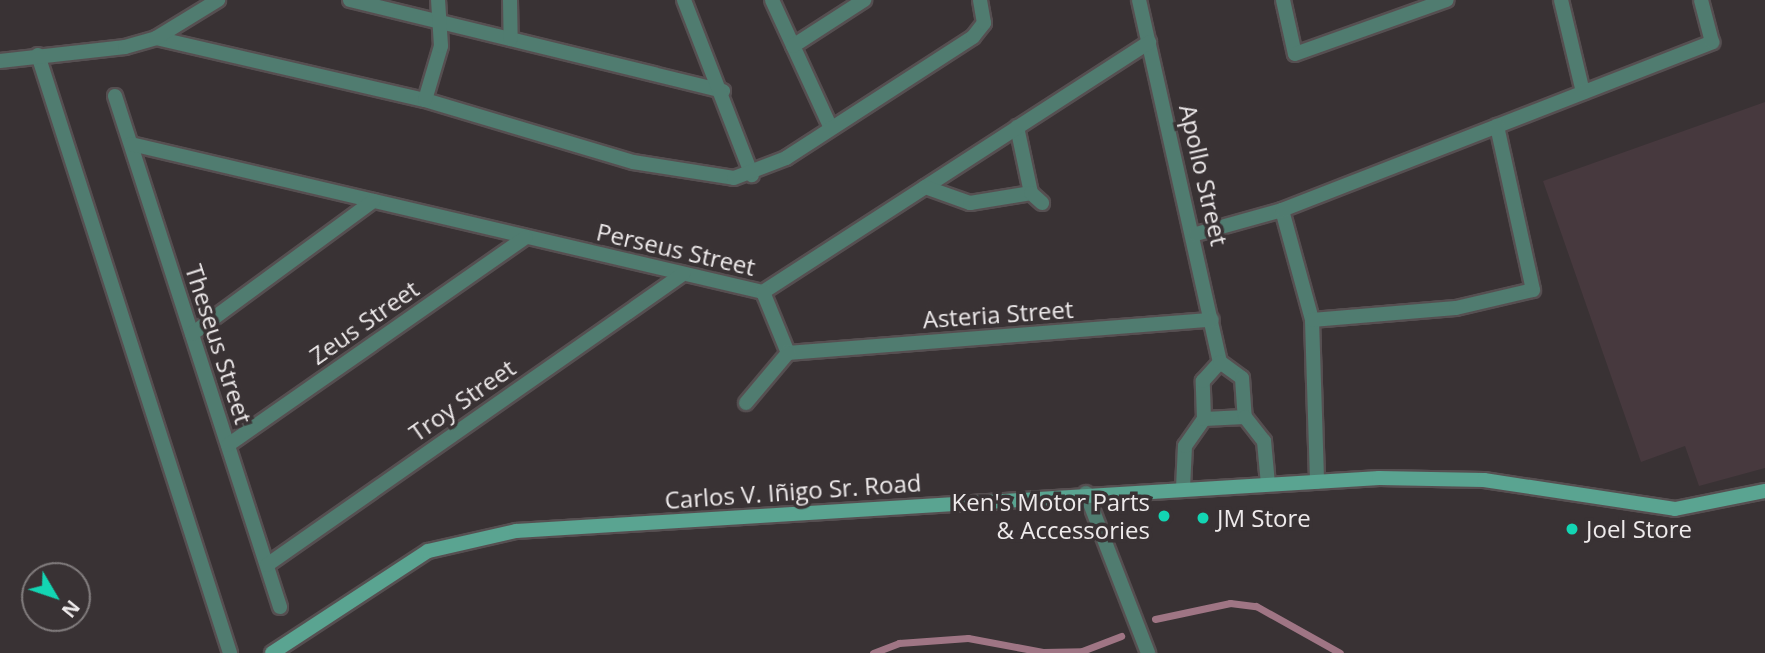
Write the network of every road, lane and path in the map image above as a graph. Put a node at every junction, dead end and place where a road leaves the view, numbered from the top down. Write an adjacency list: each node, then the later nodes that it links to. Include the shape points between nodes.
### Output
1 (218, 0): 16 (street)
2 (350, 0): 15 (street)
3 (438, 0): 15 (street)
4 (510, 0): 17 (street)
5 (684, 0): 22 (street)
6 (772, 0): 19 (street)
7 (864, 0): 19 (street)
8 (980, 0): 26 (street, via 984,23 973,37)
9 (1139, 0): 18 (street, Apollo Street)
10 (1283, 0): 14 (street, via 1295,54)
11 (1447, 0): 14 (street)
12 (1561, 0): 23 (street)
13 (1701, 0): 23 (street, via 1712,42)
14 (1424, 4)
15 (442, 23): 17 (street); 25 (street)
16 (156, 38): 20 (street, via 98,52); 25 (street)
17 (510, 39): 22 (street)
18 (1149, 42): 28 (street, Perseus Street); 34 (street, Apollo Street)
19 (793, 46): 26 (street)
20 (38, 55): 21 (street); 54 (street)
21 (0, 61)
22 (723, 91): 30 (street)
23 (1583, 92): 27 (street)
24 (115, 96): 29 (street, Theseus Street)
25 (425, 100): 30 (street, via 634,162 722,178)
26 (831, 126): 30 (street)
27 (1497, 126): 33 (street); 39 (street, via 1533,290 1456,308)
28 (1017, 127): 31 (street, Perseus Street); 31 (street, via 1037,198 970,203)
29 (131, 145): 32 (street, Perseus Street); 40 (street, Theseus Street)
30 (752, 175)
31 (925, 187): 37 (street, Perseus Street)
32 (373, 201): 35 (street, Perseus Street); 40 (street)
33 (1282, 210): 34 (street); 39 (street)
34 (1196, 234): 38 (street, Apollo Street)
35 (526, 237): 36 (street, Perseus Street); 46 (street, Zeus Street)
36 (683, 274): 37 (street, Perseus Street); 52 (street, Troy Street)
37 (763, 292): 41 (street)
38 (1212, 320): 41 (street, Asteria Street); 42 (street, Apollo Street)
39 (1312, 320): 47 (street)
40 (192, 334): 46 (street, Theseus Street)
41 (788, 353): 43 (street)
42 (1220, 362): 44 (street, via 1242,378); 45 (street, via 1203,381)
43 (746, 403)
44 (1245, 417): 45 (street); 48 (street, via 1264,441)
45 (1204, 419): 49 (street, via 1185,446)
46 (228, 445): 52 (street, Theseus Street)
47 (1318, 482): 48 (main road, Carlos V. Iñigo Sr. Road); 50 (main road, Carlos V. Iñigo Sr. Road, via 1484,480 1675,509)
48 (1268, 484): 49 (main road, Carlos V. Iñigo Sr. Road)
49 (1183, 488): 51 (main road, Carlos V. Iñigo Sr. Road)
50 (1765, 491)
51 (1086, 493): 55 (main road, Carlos V. Iñigo Sr. Road, via 472,537 383,575); 56 (street)
52 (267, 565): 53 (street, Theseus Street)
53 (280, 607)
54 (230, 653)
55 (272, 653)
56 (1148, 653)

